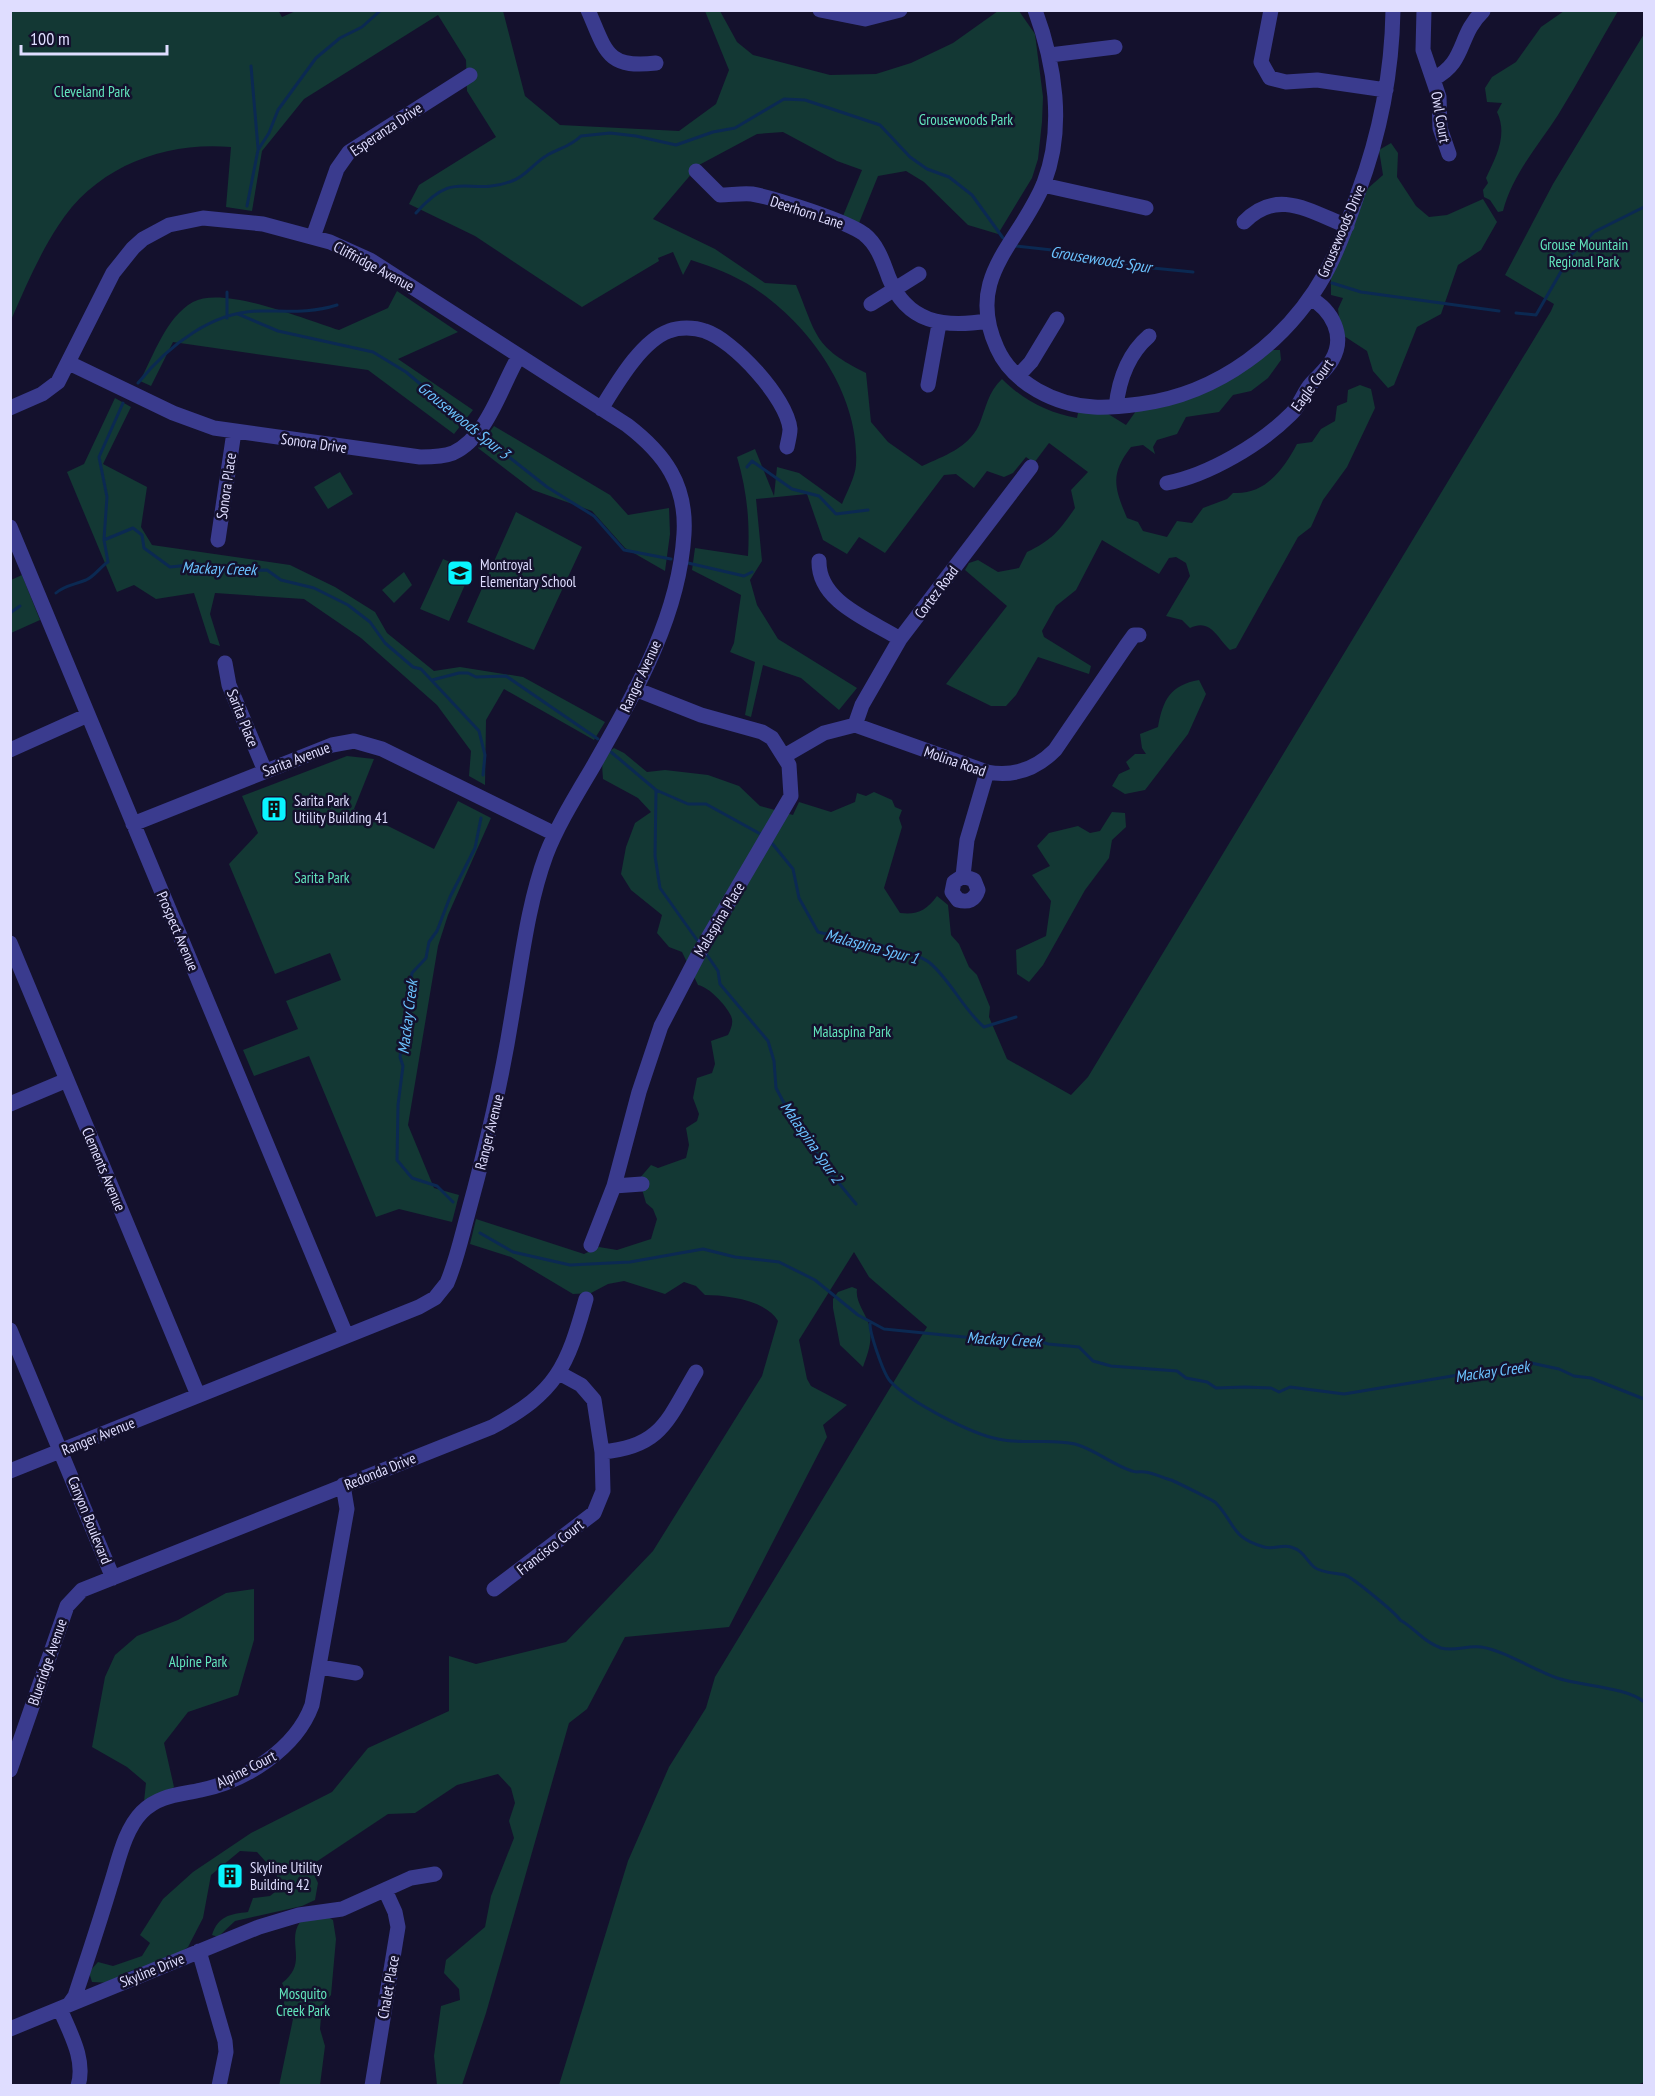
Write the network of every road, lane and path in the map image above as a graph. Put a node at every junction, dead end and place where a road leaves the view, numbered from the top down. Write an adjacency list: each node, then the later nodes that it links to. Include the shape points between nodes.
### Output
1 (588, 10): 12 (street, via 613,59 629,65)
2 (820, 10): 9 (street)
3 (900, 10): 9 (street, via 865,19)
4 (1035, 10): 11 (street, Grousewoods Drive)
5 (1271, 10): 15 (street, via 1261,62 1270,78)
6 (1393, 10): 15 (street, Grousewoods Drive)
7 (1424, 10): 14 (street, Owl Court, via 1423,50)
8 (1483, 11): 14 (street, Owl Court, via 1470,25 1450,69)
9 (847, 13)
10 (1115, 47): 11 (street)
11 (1050, 55): 18 (street, Grousewoods Drive, via 1056,100 1050,165)
12 (656, 63)
13 (470, 75): 22 (street, Esperanza Drive, via 349,152 334,177)
14 (1433, 79): 16 (street, Owl Court, via 1439,97 1440,128)
15 (1386, 90): 21 (street, Grousewoods Drive, via 1367,170)
16 (1449, 154)
17 (696, 171): 24 (street, Deerhorn Lane, via 720,195 751,194 857,231 874,245)
18 (1043, 185): 19 (street); 28 (street, Grousewoods Drive, via 998,260 990,281)
19 (1146, 208)
20 (1244, 222): 21 (street, via 1262,207 1281,203)
21 (1347, 226): 25 (street, Grousewoods Drive)
22 (313, 237): 31 (street, Cliffridge Avenue, via 387,270); 32 (street, Cliffridge Avenue, via 263,224 203,218 153,232 133,248 113,273)
23 (919, 274): 24 (street)
24 (894, 290): 26 (street); 29 (street, Deerhorn Lane, via 912,310)
25 (1310, 298): 35 (street, Grousewoods Drive, via 1271,343 1217,380 1161,401); 41 (street, Eagle Court, via 1332,318 1338,340 1332,361 1308,387 1298,406 1282,422 1215,467)
26 (871, 304)
27 (1057, 319): 33 (street)
28 (987, 321): 29 (street); 33 (street, Grousewoods Drive, via 998,351)
29 (939, 324): 34 (street)
30 (1149, 336): 35 (street, via 1136,347 1127,364)
31 (519, 356): 37 (street, Cliffridge Avenue); 38 (street, Sonora Drive, via 482,424 467,442 448,454 420,457)
32 (69, 363): 36 (street, Cliffridge Avenue, via 49,390); 38 (street, Sonora Drive, via 194,422)
33 (1018, 376): 35 (street, Grousewoods Drive, via 1060,401 1084,407)
34 (928, 385)
35 (1116, 407)
36 (10, 408)
37 (601, 409): 39 (street, via 654,338 676,328 705,331 732,348 771,391 790,427); 43 (street, Cliffridge Avenue, via 662,456 682,501)
38 (234, 432): 44 (street, Sonora Place)
39 (787, 447)
40 (1031, 467): 47 (street, Cortez Road)
41 (1167, 483)
42 (10, 527): 50 (street, Prospect Avenue)
43 (684, 535): 49 (street, Ranger Avenue, via 669,612)
44 (218, 540)
45 (819, 561): 47 (street, via 819,575 831,595)
46 (1139, 635): 55 (street, Molina Road, via 1130,640 1062,743 1046,759 1012,774)
47 (900, 639): 51 (street, Cortez Road, via 862,705)
48 (225, 663): 54 (street, Sarita Place)
49 (635, 689): 53 (street, via 701,715 762,732); 57 (street, Ranger Avenue)
50 (88, 715): 52 (street); 56 (street, Prospect Avenue)
51 (855, 725): 53 (street, via 824,733); 55 (street, Molina Road)
52 (10, 750)
53 (786, 755): 63 (street, Malaspina Place, via 791,796 661,1026)
54 (265, 771): 56 (street, Sarita Avenue); 57 (street, Sarita Avenue, via 332,745 364,742)
55 (987, 772): 58 (street, via 967,840)
56 (133, 824): 67 (street, Prospect Avenue)
57 (555, 834): 67 (street, Ranger Avenue, via 534,895 500,1092 451,1275 442,1291 428,1303)
58 (963, 876)
59 (10, 943): 60 (street, Clements Avenue)
60 (67, 1080): 61 (street); 70 (street, Clements Avenue)
61 (10, 1104)
62 (642, 1184): 63 (street)
63 (614, 1186): 64 (street, Malaspina Place)
64 (591, 1245)
65 (586, 1299): 69 (street, Redonda Drive, via 573,1345)
66 (10, 1329): 71 (street, Canyon Boulevard)
67 (346, 1335): 70 (street, Ranger Avenue)
68 (696, 1372): 72 (street, via 661,1431 640,1445)
69 (559, 1373): 72 (street, Francisco Court, via 581,1385 594,1400); 74 (street, Redonda Drive, via 528,1405 492,1427)
70 (198, 1395): 71 (street, Ranger Avenue)
71 (61, 1451): 73 (street, Ranger Avenue); 75 (street, Canyon Boulevard)
72 (602, 1452): 76 (street, Francisco Court, via 603,1491 594,1513)
73 (10, 1471)
74 (344, 1485): 75 (street, Redonda Drive); 77 (street, Alpine Court, via 347,1509)
75 (113, 1578): 79 (street, Blueridge Avenue, via 82,1590 67,1606)
76 (494, 1589)
77 (320, 1667): 78 (street); 83 (street, Alpine Court, via 309,1716 278,1754 217,1785 163,1798 137,1818 125,1842 75,1996)
78 (356, 1673)
79 (10, 1770)
80 (435, 1874): 81 (street, via 419,1875)
81 (385, 1890): 82 (street, via 342,1909 285,1919); 87 (street, Chalet Place, via 398,1927)
82 (198, 1951): 83 (street, Skyline Drive); 86 (street, Skyline Drive, via 225,2041)
83 (65, 2006): 84 (street, Skyline Drive); 85 (street, via 82,2074)
84 (10, 2029)
85 (78, 2085)
86 (219, 2085)
87 (372, 2085)

